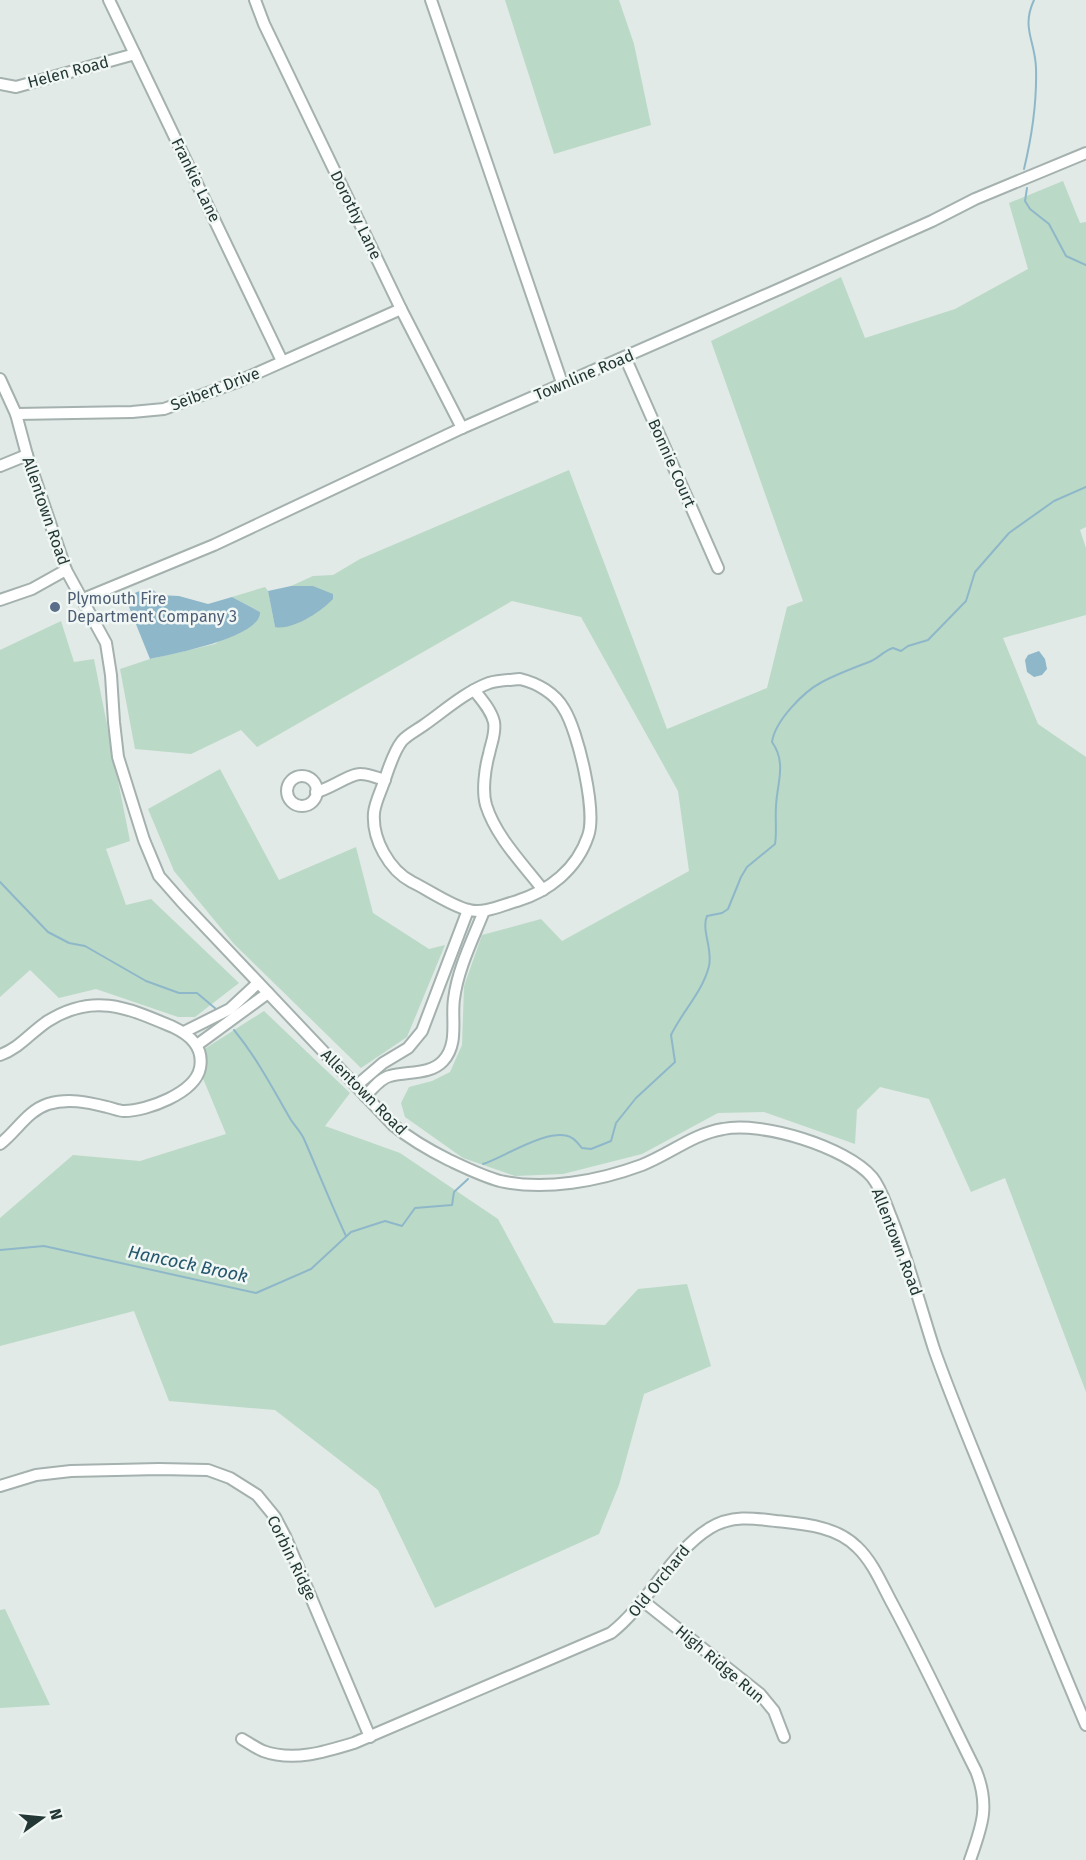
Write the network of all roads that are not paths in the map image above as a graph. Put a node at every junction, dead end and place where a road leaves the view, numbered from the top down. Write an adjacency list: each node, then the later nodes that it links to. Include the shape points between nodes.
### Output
1 (109, 0): 4 (street, Frankie Lane)
2 (255, 0): 7 (street, Dorothy Lane)
3 (431, 0): 11 (street)
4 (135, 54): 5 (street, Helen Road, via 16,87); 9 (street, Frankie Lane)
5 (0, 84)
6 (1086, 153): 8 (street, Townline Road)
7 (401, 309): 9 (street, Seibert Drive); 13 (street, Dorothy Lane)
8 (625, 357): 11 (street, Townline Road); 16 (street, Bonnie Court)
9 (282, 361): 12 (street, Seibert Drive, via 164,409)
10 (0, 379): 12 (street, Allentown Road)
11 (562, 384): 13 (street, Townline Road)
12 (15, 414): 14 (street, Allentown Road)
13 (462, 428): 18 (street, Townline Road, via 214,545)
14 (27, 455): 15 (street); 17 (street, Allentown Road)
15 (0, 466)
16 (718, 568)
17 (66, 570): 18 (street, Allentown Road); 19 (street, via 32,589)
18 (83, 599): 26 (street, Allentown Road, via 106,643 118,757 159,876)
19 (0, 600)
20 (474, 690): 21 (street, via 402,741); 23 (street, via 494,723 486,804 495,826); 23 (street, via 506,680 535,683 564,708 576,740 591,806 590,834 570,868)
21 (385, 780): 22 (street, via 353,775); 24 (street, via 374,813 383,854 407,879)
22 (316, 792)
23 (543, 890): 25 (street)
24 (468, 910): 25 (street); 31 (street, via 422,1030 408,1048)
25 (484, 911): 32 (street, via 459,975 453,1003 452,1042 444,1060 434,1068 390,1076)
26 (258, 983): 27 (street, Allentown Road); 28 (street, via 230,1009)
27 (268, 993): 29 (street); 31 (street, Allentown Road)
28 (184, 1032): 29 (street); 30 (street, via 136,1011 92,1005 48,1021)
29 (197, 1045): 33 (street, via 200,1061 195,1079 164,1101 123,1111 84,1102 50,1104 26,1117)
30 (0, 1055)
31 (356, 1086): 32 (street, Allentown Road)
32 (364, 1096): 36 (street, Allentown Road, via 405,1136 472,1171 515,1184 565,1183 614,1173 643,1164 706,1133 738,1127 765,1129 811,1142 852,1161 873,1178 902,1245 962,1422)
33 (0, 1144)
34 (0, 1486): 37 (street, Corbin Ridge, via 36,1475 71,1471 159,1468 208,1470 257,1495 285,1536)
35 (643, 1601): 37 (street, Old Orchard, via 611,1632); 38 (street, High Ridge Run, via 760,1694 774,1711); 40 (street, Old Orchard, via 690,1543 730,1519 817,1526 857,1546 903,1624 983,1788 983,1821)
36 (1086, 1725)
37 (370, 1737): 39 (street, Old Orchard, via 319,1754 294,1756 263,1751)
38 (784, 1737)
39 (242, 1739)
40 (970, 1860)

